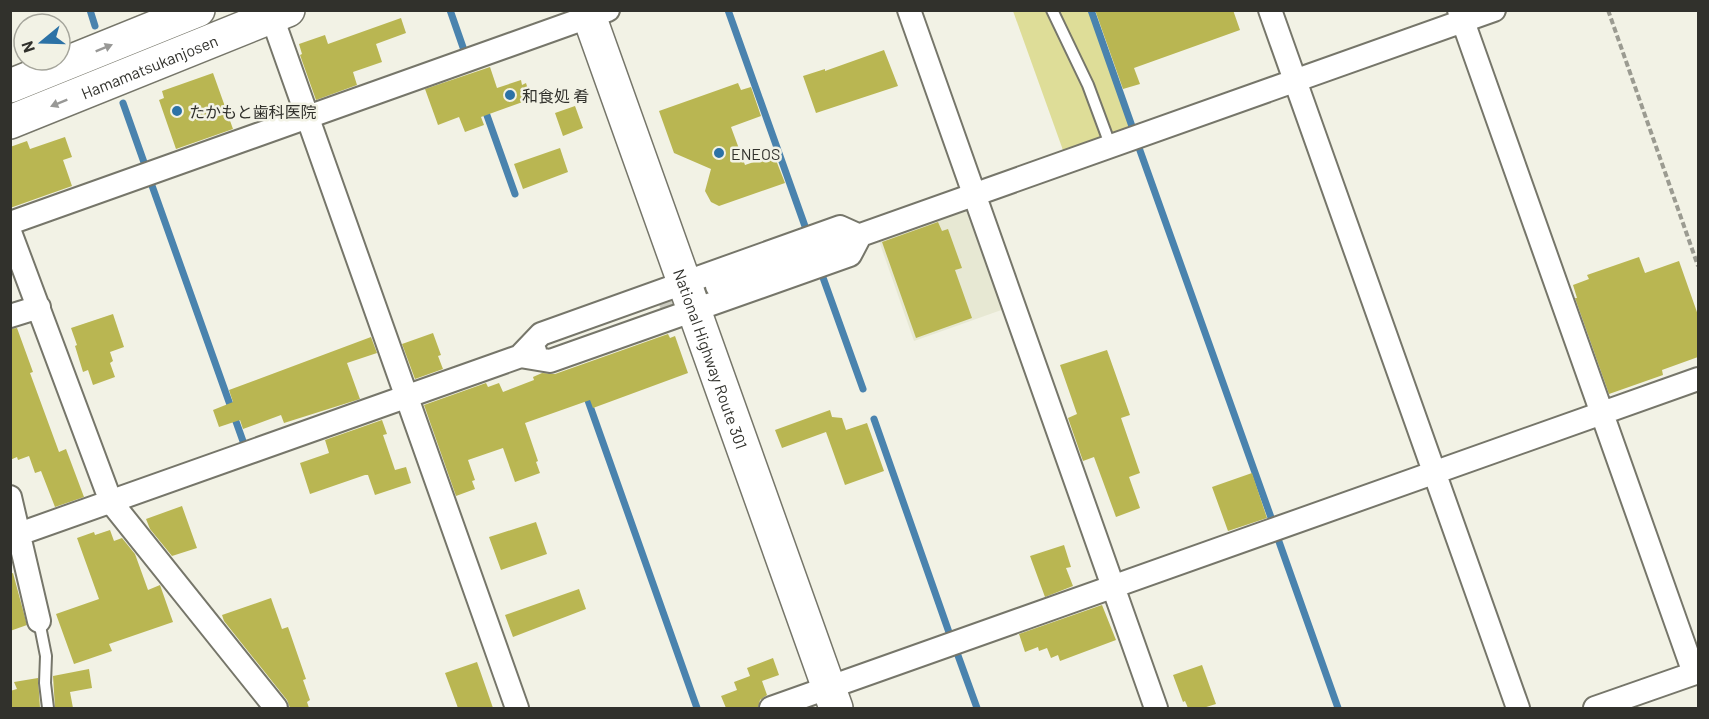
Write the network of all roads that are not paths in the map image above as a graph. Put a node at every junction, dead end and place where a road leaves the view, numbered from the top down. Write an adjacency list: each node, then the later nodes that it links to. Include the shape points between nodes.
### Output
1 (198, 10): 10 (main road, Hamamatsukanjosen, one-way to 1)
2 (909, 10): 14 (street)
3 (1052, 10): 13 (lane, via 1088,85)
4 (1270, 10): 9 (street)
5 (1494, 10): 8 (street)
6 (595, 13): 11 (street); 19 (main road, National Highway Route 301)
7 (280, 14): 11 (street); 12 (main road, Hamamatsukanjosen, one-way to 12)
8 (1461, 16): 9 (street); 26 (street)
9 (1295, 81): 13 (street); 27 (street)
10 (10, 86)
11 (307, 117): 15 (street); 25 (street)
12 (10, 122)
13 (1111, 147): 14 (street)
14 (974, 195): 17 (street); 31 (street)
15 (10, 223)
16 (10, 232): 20 (street)
17 (860, 236): 18 (street); 19 (street, via 840,227)
18 (717, 286)
19 (689, 296): 23 (street, via 541,334); 34 (main road, National Highway Route 301)
20 (39, 307): 22 (street); 29 (street)
21 (660, 307): 23 (street)
22 (10, 316)
23 (520, 356): 25 (street)
24 (1698, 379): 26 (street)
25 (407, 397): 29 (street); 37 (street)
26 (1602, 413): 27 (street); 33 (street)
27 (1434, 473): 31 (street); 40 (street)
28 (10, 497): 30 (street)
29 (111, 502): 30 (street); 36 (street)
30 (17, 549): 32 (street)
31 (1113, 587): 34 (street); 39 (street)
32 (39, 621): 35 (lane, via 46,656)
33 (1696, 673): 41 (street)
34 (832, 698): 38 (street)
35 (48, 708)
36 (276, 708)
37 (517, 708)
38 (771, 708)
39 (1156, 708)
40 (1518, 708)
41 (1595, 708)

